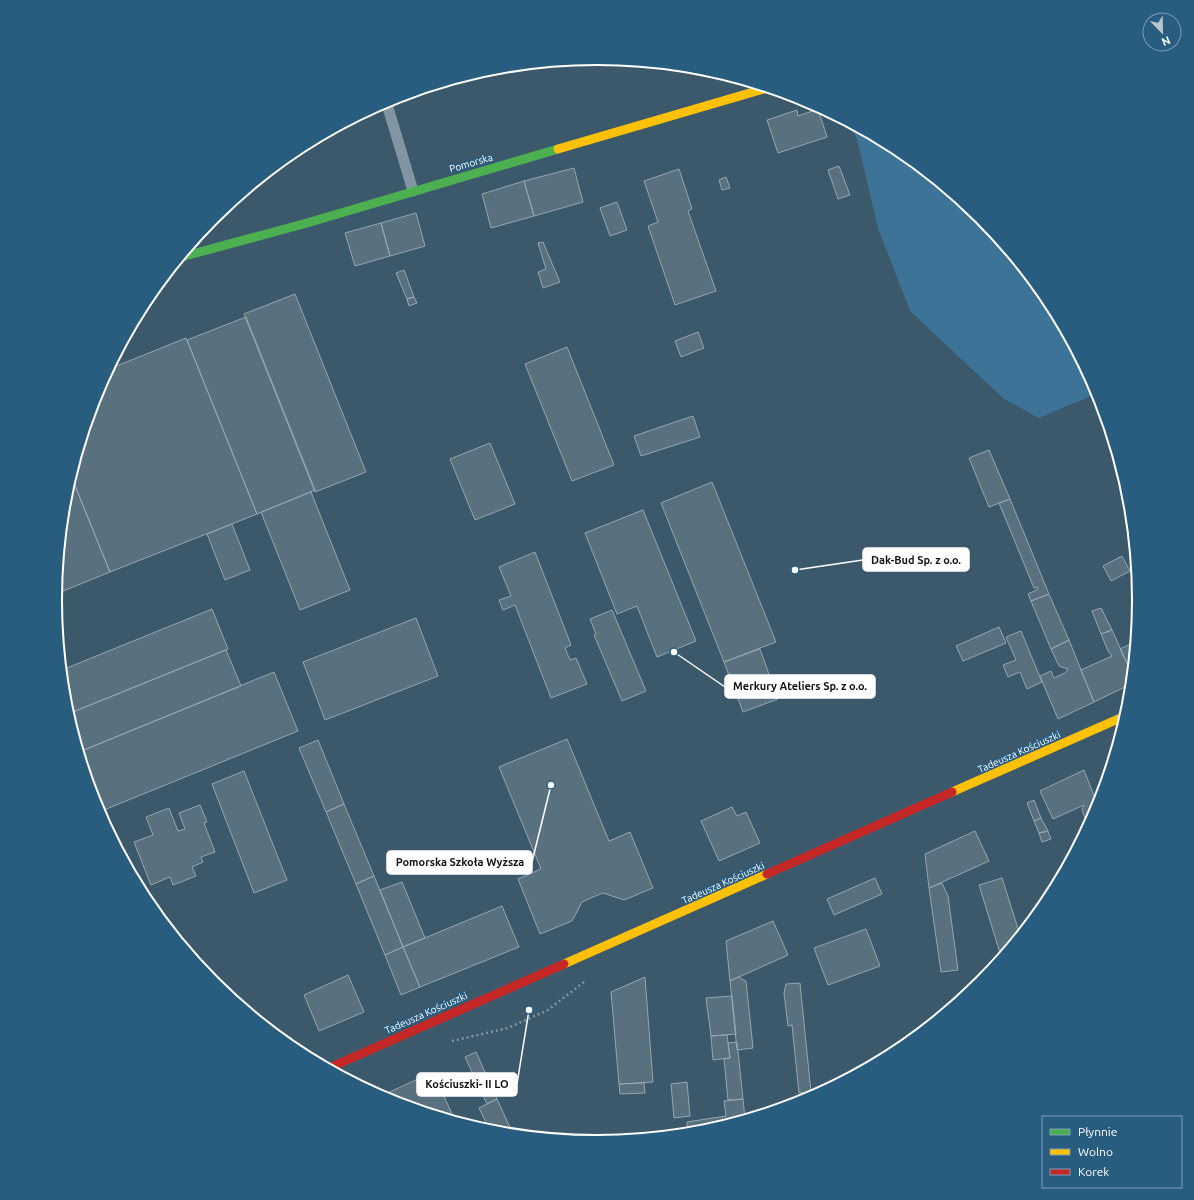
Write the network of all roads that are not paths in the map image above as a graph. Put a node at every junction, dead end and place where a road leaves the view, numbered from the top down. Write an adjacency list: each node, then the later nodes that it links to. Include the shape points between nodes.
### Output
1 (759, 90): 3 (street, Pomorska)
2 (388, 108): 3 (lane)
3 (413, 191): 4 (street, Pomorska)
4 (189, 255)
5 (1118, 719): 6 (street, Tadeusza Kościuszki)
6 (334, 1066)

